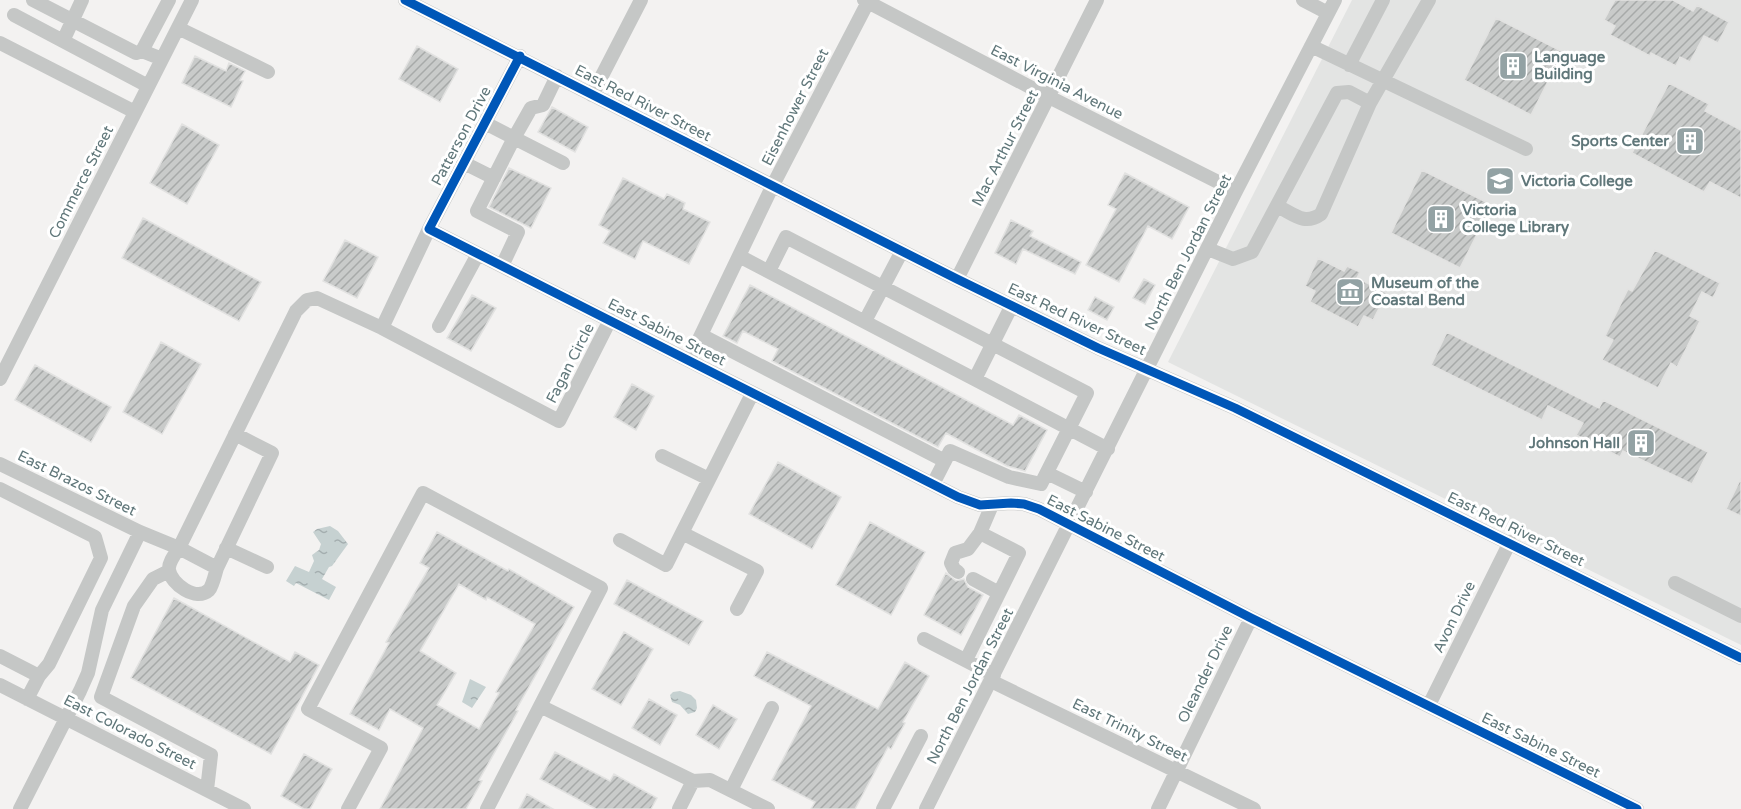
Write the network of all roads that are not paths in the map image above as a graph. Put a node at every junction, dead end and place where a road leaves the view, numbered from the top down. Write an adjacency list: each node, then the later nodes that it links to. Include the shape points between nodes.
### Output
1 (33, 0): 14 (street)
2 (82, 0): 14 (street)
3 (169, 0): 19 (street)
4 (192, 0): 15 (street, Commerce Street)
5 (641, 0): 27 (street)
6 (1097, 0): 28 (street, Mac Arthur Street)
7 (1303, 0): 12 (street)
8 (1383, 0): 22 (street)
9 (1429, 0): 25 (street)
10 (867, 1): 28 (street, East Virginia Avenue); 37 (street, Eisenhower Street)
11 (412, 2): 20 (street, East Red River Street)
12 (1331, 6): 18 (street, North Ben Jordan Street)
13 (14, 15): 16 (street)
14 (72, 19): 16 (street); 19 (street, via 136,53)
15 (178, 28): 21 (street, Commerce Street); 23 (street)
16 (63, 41): 26 (street)
17 (0, 43): 30 (street)
18 (1311, 46): 22 (street); 38 (street, North Ben Jordan Street)
19 (142, 51): 21 (street)
20 (520, 56): 24 (street, East Red River Street); 31 (street, Patterson Drive)
21 (162, 60): 26 (street, Commerce Street)
22 (1349, 65): 25 (street)
23 (268, 72)
24 (557, 76): 27 (street, East Red River Street); 32 (street, via 543,105 531,108)
25 (1384, 82): 29 (street); 33 (street)
26 (148, 86): 30 (street, Commerce Street)
27 (592, 95): 37 (street, East Red River Street)
28 (1049, 97): 38 (street, East Virginia Avenue); 47 (street, Mac Arthur Street)
29 (1371, 103): 39 (street, via 1349,92 1337,93); 39 (street, via 1321,214 1307,221)
30 (135, 112): 58 (street, Commerce Street)
31 (485, 123): 32 (street); 34 (street, Patterson Drive)
32 (514, 138): 35 (street); 36 (street)
33 (1526, 149)
34 (464, 163): 36 (street); 40 (street, Patterson Drive)
35 (563, 163)
36 (494, 178): 45 (street, via 477,211 518,232)
37 (773, 185): 42 (street, East Red River Street); 44 (street, Eisenhower Street)
38 (1236, 191): 41 (street, North Ben Jordan Street)
39 (1277, 206): 41 (street, via 1252,252 1233,259)
40 (429, 229): 43 (street, East Sabine Street); 53 (street, Patterson Drive)
41 (1208, 249): 57 (street, North Ben Jordan Street)
42 (902, 251): 47 (street, East Red River Street); 48 (street)
43 (478, 254): 45 (street, East Sabine Street); 52 (street)
44 (739, 256): 46 (street); 54 (street, Eisenhower Street)
45 (502, 266): 50 (street, East Sabine Street)
46 (769, 271): 48 (street, via 786,237); 51 (street)
47 (957, 279): 49 (street, East Red River Street)
48 (883, 287): 51 (street); 55 (street)
49 (1012, 305): 55 (street); 57 (street, East Red River Street)
50 (610, 320): 53 (street, Fagan Circle, via 559,421); 56 (street, East Sabine Street)
51 (865, 321): 59 (street)
52 (439, 326)
53 (382, 328): 62 (street, via 317,298 307,300 296,311)
54 (701, 335): 56 (street, Eisenhower Street); 65 (street)
55 (993, 345): 59 (street); 61 (street, via 1087,393)
56 (689, 360): 60 (street, East Sabine Street)
57 (1148, 368): 63 (street, North Ben Jordan Street); 80 (street, East Red River Street)
58 (0, 379)
59 (975, 379): 61 (street)
60 (752, 394): 68 (street); 69 (street, East Sabine Street)
61 (1069, 428): 63 (street); 67 (street)
62 (235, 434): 81 (street); 82 (street, via 272,453)
63 (1108, 449): 71 (street, North Ben Jordan Street)
64 (662, 456): 68 (street)
65 (945, 461): 67 (street, via 950,451 1009,477 1041,484); 69 (street)
66 (0, 464): 73 (street, East Brazos Street)
67 (1047, 473): 71 (street)
68 (709, 479): 77 (street)
69 (933, 484): 72 (street, East Sabine Street, via 980,505)
70 (0, 489): 78 (street)
71 (1086, 492): 74 (street, North Ben Jordan Street)
72 (992, 505): 74 (street, East Sabine Street, via 1024,504); 76 (street)
73 (104, 514): 75 (street, East Brazos Street); 78 (street)
74 (1068, 526): 92 (street, East Sabine Street); 100 (street, North Ben Jordan Street)
75 (140, 532): 81 (street, East Brazos Street); 93 (street, via 102,610)
76 (980, 532): 86 (street, via 968,549 954,553 951,563); 89 (street, via 1018,553)
77 (682, 533): 79 (street, via 666,565); 90 (street, via 757,571)
78 (95, 537): 99 (street, via 101,558 49,664)
79 (620, 540)
80 (1510, 542): 97 (street, East Red River Street); 103 (street, Avon Drive)
81 (179, 548): 84 (street, East Brazos Street); 85 (street)
82 (226, 548): 83 (street); 84 (street)
83 (267, 567)
84 (217, 568): 85 (street, via 210,588 203,594 193,594 174,582)
85 (169, 571): 95 (street, via 153,579 134,606)
86 (958, 572)
87 (973, 579): 89 (street)
88 (1675, 583): 91 (street)
89 (999, 593): 98 (street)
90 (737, 609)
91 (1741, 616)
92 (1251, 618): 103 (street, East Sabine Street); 108 (street, Oleander Drive)
93 (95, 639): 95 (street); 106 (street, via 88,673)
94 (924, 639): 98 (street, East Trinity Street)
95 (118, 649): 110 (street, via 101,697 211,755)
96 (0, 656): 99 (street)
97 (1741, 658)
98 (966, 660): 100 (street, East Trinity Street)
99 (39, 676): 102 (street)
100 (993, 678): 108 (street, East Trinity Street); 119 (street, North Ben Jordan Street)
101 (0, 685): 102 (street, East Colorado Street)
102 (27, 699): 106 (street, East Colorado Street)
103 (1429, 705): 122 (street, East Sabine Street)
104 (540, 706): 109 (street); 114 (street, via 601,588 423,493 308,709 381,748); 115 (street)
105 (772, 708): 111 (street)
106 (65, 718): 110 (street, East Colorado Street); 112 (street)
107 (921, 736): 118 (street)
108 (1176, 771): 120 (street, Oleander Drive); 121 (street, East Trinity Street)
109 (693, 781): 111 (street, via 711,780); 116 (street)
110 (207, 790): 113 (street, East Colorado Street)
111 (731, 790): 117 (street)
112 (20, 809)
113 (244, 809)
114 (348, 809)
115 (488, 809)
116 (678, 809)
117 (768, 809)
118 (883, 809)
119 (926, 809)
120 (1158, 809)
121 (1254, 809)
122 (1637, 809)

